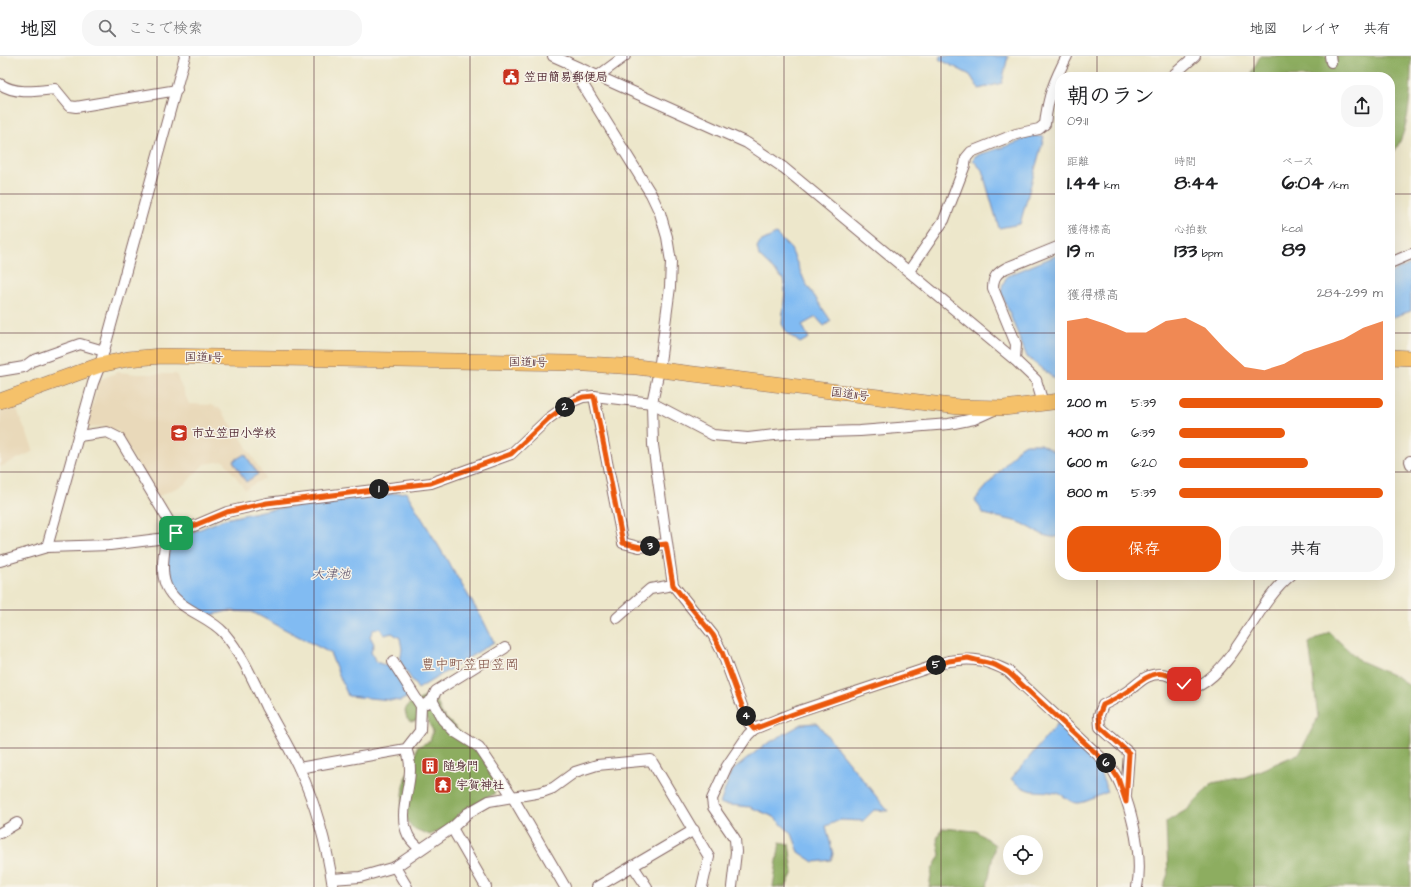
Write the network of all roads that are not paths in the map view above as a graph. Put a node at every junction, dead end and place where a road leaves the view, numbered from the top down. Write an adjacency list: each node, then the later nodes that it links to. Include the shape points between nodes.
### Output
1 (185, 56): 12 (street)
2 (553, 56): 6 (street)
3 (625, 56): 9 (street)
4 (1067, 56): 7 (street)
5 (1195, 56): 8 (street)
6 (567, 62): 9 (street); 22 (street, via 607,121 660,213 671,262)
7 (1059, 72)
8 (1176, 72)
9 (598, 76): 16 (street, via 747,143 784,168)
10 (1055, 81): 16 (street, via 1047,102 1045,124 971,152 966,158 944,220)
11 (0, 84): 12 (street, via 26,92 55,89 69,106 76,107)
12 (177, 90): 18 (street)
13 (1055, 248): 20 (street, via 1006,268 998,272 993,279 992,288 1016,344)
14 (1411, 254): 15 (street)
15 (1395, 262)
16 (909, 271): 20 (street)
17 (1395, 357): 19 (highway)
18 (102, 358): 21 (street, via 80,344 32,361 24,367); 22 (highway, 国道11号, via 176,356 569,363); 24 (highway, 国道11号); 29 (street)
19 (1411, 358)
20 (1015, 360): 27 (street, via 1036,380)
21 (0, 370)
22 (659, 370): 26 (street); 28 (highway, 国道11号, via 941,405)
23 (594, 396): 26 (street); 32 (street, via 571,402 548,419 511,454 431,483 267,503 227,512); 34 (street, via 623,543 640,547)
24 (0, 401)
25 (1055, 402): 27 (highway, 国道11号)
26 (652, 403): 28 (street, via 713,435 748,438 956,423 974,420); 34 (street, via 653,445)
27 (1043, 404): 28 (highway, 国道11号)
28 (998, 408)
29 (79, 436): 32 (street, via 107,432 119,438); 35 (street)
30 (1411, 461): 31 (street)
31 (1411, 464)
32 (176, 533): 33 (street)
33 (166, 538): 35 (street, via 110,545); 46 (street, via 164,581 169,592 225,633 252,677)
34 (666, 544): 38 (street)
35 (48, 546): 36 (street)
36 (0, 561)
37 (1286, 580): 48 (street, via 1272,594 1214,675 1198,686 1190,686 1172,675 1148,675 1115,700 1103,705 1099,715 1100,727 1129,753)
38 (673, 585): 39 (street, via 650,589); 44 (street, via 713,635 722,652 748,722)
39 (617, 618)
40 (505, 648): 42 (street, via 436,691)
41 (393, 662): 43 (street)
42 (432, 700): 43 (street); 47 (street, via 443,720 455,732 479,747)
43 (421, 706): 45 (street, via 420,731)
44 (754, 729): 48 (street, via 949,661 968,658 980,660 1008,672 1110,766 1118,778); 63 (street, via 727,766 712,798 713,807 735,838)
45 (406, 749): 46 (street); 53 (street, via 412,772 406,798 405,822 408,835)
46 (299, 768): 56 (street, via 318,818)
47 (512, 796): 50 (street, via 490,801 468,813); 51 (street, via 553,788 575,772 597,765 651,760); 59 (street)
48 (1126, 802): 64 (street, via 1135,830 1138,855)
49 (17, 823): 52 (street)
50 (452, 828): 53 (street); 58 (street)
51 (694, 830): 55 (street); 62 (street, via 709,857)
52 (0, 833)
53 (420, 849): 54 (street)
54 (395, 866): 56 (street); 57 (street)
55 (633, 866): 60 (street); 61 (street)
56 (332, 883)
57 (407, 887)
58 (486, 887)
59 (565, 887)
60 (597, 887)
61 (647, 887)
62 (702, 887)
63 (732, 887)
64 (1137, 887)

